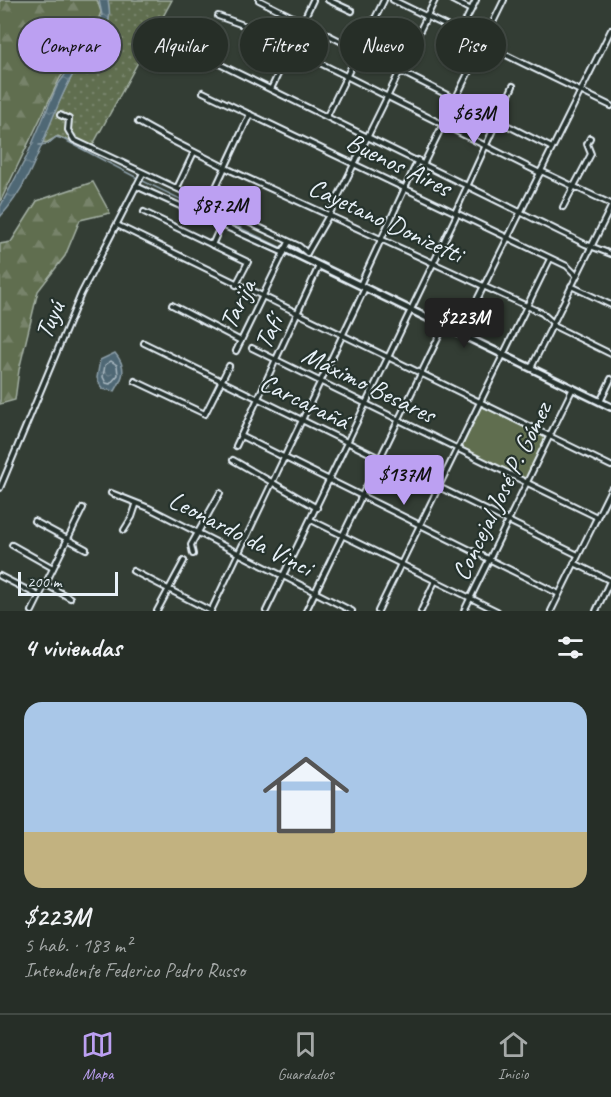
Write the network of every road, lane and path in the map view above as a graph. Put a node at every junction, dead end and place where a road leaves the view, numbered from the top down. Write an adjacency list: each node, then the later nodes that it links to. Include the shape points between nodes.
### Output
1 (259, 0): 14 (street)
2 (313, 0): 15 (street)
3 (328, 0): 11 (street)
4 (384, 0): 16 (street)
5 (393, 0): 13 (street)
6 (435, 0): 13 (street)
7 (452, 0): 10 (street)
8 (476, 0): 10 (street)
9 (504, 0): 18 (street)
10 (471, 10): 17 (street)
11 (352, 11)
12 (218, 16): 21 (street)
13 (427, 17): 19 (street); 20 (street)
14 (297, 18)
15 (304, 18)
16 (375, 18)
17 (467, 18)
18 (495, 18)
19 (436, 21)
20 (424, 23)
21 (240, 24)
22 (611, 30): 34 (street)
23 (506, 54): 34 (street)
24 (228, 68): 33 (street)
25 (328, 69): 31 (street)
26 (279, 72): 33 (street)
27 (350, 72): 31 (street)
28 (400, 72): 36 (street)
29 (402, 72): 37 (street)
30 (469, 72): 37 (street)
31 (347, 78): 36 (street); 41 (street)
32 (513, 86): 43 (street)
33 (271, 89): 41 (street)
34 (580, 91): 38 (street); 48 (street)
35 (202, 92): 39 (street, Buenos Aires)
36 (388, 98): 44 (street); 45 (street)
37 (455, 101): 43 (street); 44 (street)
38 (611, 106)
39 (250, 114): 52 (street, Buenos Aires); 53 (street)
40 (60, 115): 55 (street, via 68,117 68,130 74,140)
41 (327, 116): 45 (street)
42 (138, 122): 49 (street, Cayetano Donizetti)
43 (498, 122): 47 (street); 48 (street)
44 (444, 124): 47 (street); 51 (street)
45 (368, 135): 50 (street); 52 (street)
46 (590, 138): 57 (street, via 587,144 591,154)
47 (486, 146): 54 (street); 56 (street)
48 (552, 148): 54 (street)
49 (194, 152): 53 (street, Cayetano Donizetti); 58 (street)
50 (418, 160): 51 (street); 59 (street)
51 (424, 163): 56 (street)
52 (353, 164): 59 (street, Buenos Aires); 66 (street)
53 (226, 168): 60 (street); 66 (street, Cayetano Donizetti)
54 (541, 172): 57 (street); 63 (street)
55 (140, 179): 58 (street); 67 (street, Tuyú); 68 (street)
56 (468, 184): 63 (street); 65 (street)
57 (574, 186): 61 (street); 62 (street)
58 (177, 188): 60 (street)
59 (404, 189): 65 (street, Buenos Aires); 70 (street)
60 (208, 204): 71 (street)
61 (611, 205): 73 (street)
62 (563, 207)
63 (521, 211): 69 (street); 73 (street)
64 (144, 213): 72 (street)
65 (456, 214): 69 (street, Buenos Aires); 78 (street)
66 (329, 215): 70 (street, Cayetano Donizetti); 76 (street)
67 (117, 225): 81 (street); 131 (street, Tuyú, via 81,294)
68 (221, 225): 72 (street); 74 (street)
69 (507, 238): 77 (street, Buenos Aires); 84 (street)
70 (380, 239): 78 (street, Cayetano Donizetti); 82 (street)
71 (289, 242): 74 (street, Tarija); 76 (street)
72 (212, 245): 81 (street, via 248,262)
73 (592, 246): 75 (street); 80 (street)
74 (285, 251): 76 (street); 85 (street, Tarija)
75 (611, 254)
76 (306, 256): 79 (street)
77 (550, 259): 80 (street, Buenos Aires); 88 (street)
78 (433, 264): 84 (street, Cayetano Donizetti); 89 (street)
79 (320, 265): 82 (street); 90 (street, Tafí)
80 (576, 275): 83 (street)
81 (236, 285): 85 (street)
82 (362, 286): 89 (street); 94 (street)
83 (571, 286): 86 (street); 91 (street)
84 (484, 287): 88 (street, Cayetano Donizetti); 93 (street)
85 (262, 297): 90 (street); 95 (street, Tarija)
86 (611, 305)
87 (172, 306): 95 (street)
88 (527, 307): 91 (street, Cayetano Donizetti); 100 (street)
89 (412, 309): 92 (street); 101 (street)
90 (298, 314): 94 (street); 102 (street, Tafí)
91 (553, 324): 99 (street, Cayetano Donizetti); 104 (street)
92 (444, 326): 93 (street); 105 (street)
93 (460, 334): 100 (street)
94 (343, 336): 101 (street); 109 (street)
95 (241, 341): 98 (street, Tarija)
96 (144, 343): 108 (street, Carcarañá)
97 (252, 348): 102 (street, Máximo Besares)
98 (236, 351)
99 (611, 354)
100 (504, 355): 104 (street); 112 (street)
101 (389, 358): 105 (street); 114 (street)
102 (277, 360): 109 (street, Máximo Besares); 111 (street, Tafí)
103 (230, 366): 108 (street)
104 (531, 368): 110 (street)
105 (422, 374): 112 (street); 117 (street)
106 (611, 379): 113 (street)
107 (135, 381): 108 (street, via 205,414)
108 (222, 382): 111 (street, Carcarañá)
109 (321, 382): 114 (street, Máximo Besares); 116 (street)
110 (573, 388): 113 (street); 119 (street, Concejal José P. Gómez)
111 (258, 399): 116 (street, Carcarañá); 118 (street, Tafí)
112 (480, 402): 119 (street); 122 (street)
113 (600, 402): 115 (street)
114 (367, 405): 117 (street, Máximo Besares); 120 (street)
115 (611, 407)
116 (302, 421): 120 (street, Carcarañá); 123 (street)
117 (398, 421): 122 (street, Máximo Besares); 124 (street)
118 (241, 436): 121 (street, Tafí); 123 (street)
119 (550, 437): 126 (street); 129 (street, Concejal José P. Gómez)
120 (348, 444): 124 (street, Carcarañá); 127 (street)
121 (236, 446)
122 (458, 449): 129 (street, Máximo Besares); 130 (street)
123 (284, 458): 127 (street); 128 (street)
124 (379, 459): 130 (street, Carcarañá); 135 (street)
125 (233, 460): 128 (street)
126 (611, 466)
127 (329, 482): 135 (street); 138 (street)
128 (273, 483): 138 (street); 151 (street)
129 (526, 484): 139 (street, Máximo Besares); 141 (street, Concejal José P. Gómez)
130 (438, 487): 141 (street, Carcarañá); 143 (street)
131 (0, 488)
132 (610, 492): 139 (street)
133 (111, 493): 136 (street, Leonardo da Vinci)
134 (220, 493): 145 (street)
135 (360, 497): 143 (street); 146 (street)
136 (136, 505): 144 (street); 145 (street, Leonardo da Vinci)
137 (83, 508): 147 (street)
138 (317, 508): 140 (street)
139 (597, 518): 152 (street)
140 (310, 520): 146 (street); 160 (street)
141 (509, 520): 152 (street, Carcarañá); 153 (street, Concejal José P. Gómez)
142 (34, 521): 147 (street)
143 (420, 526): 153 (street); 156 (street)
144 (124, 530)
145 (198, 533): 150 (street, via 191,545); 151 (street, Leonardo da Vinci)
146 (342, 535): 156 (street); 165 (street)
147 (68, 539): 149 (street); 157 (street)
148 (12, 545): 157 (street)
149 (86, 549)
150 (193, 554)
151 (237, 555): 160 (street, Leonardo da Vinci); 172 (street)
152 (578, 555): 155 (street)
153 (490, 560): 166 (street); 169 (street, Concejal José P. Gómez)
154 (184, 561): 164 (street)
155 (574, 563): 162 (street); 166 (street)
156 (400, 564): 161 (street); 176 (street)
157 (53, 568): 163 (street)
158 (133, 571): 164 (street)
159 (0, 576): 167 (street)
160 (283, 577): 165 (street, Leonardo da Vinci); 173 (street)
161 (435, 581): 169 (street); 177 (street)
162 (611, 581): 181 (street)
163 (45, 584): 167 (street); 168 (street)
164 (169, 591): 171 (street); 172 (street)
165 (315, 592): 174 (street); 175 (street, Leonardo da Vinci)
166 (559, 594): 180 (street)
167 (39, 596): 170 (street)
168 (70, 598)
169 (471, 598): 178 (street, Concejal José P. Gómez); 179 (street)
170 (32, 611)
171 (157, 611)
172 (211, 611)
173 (266, 611)
174 (306, 611)
175 (352, 611)
176 (378, 611)
177 (421, 611)
178 (464, 611)
179 (497, 611)
180 (550, 611)
181 (596, 611)

